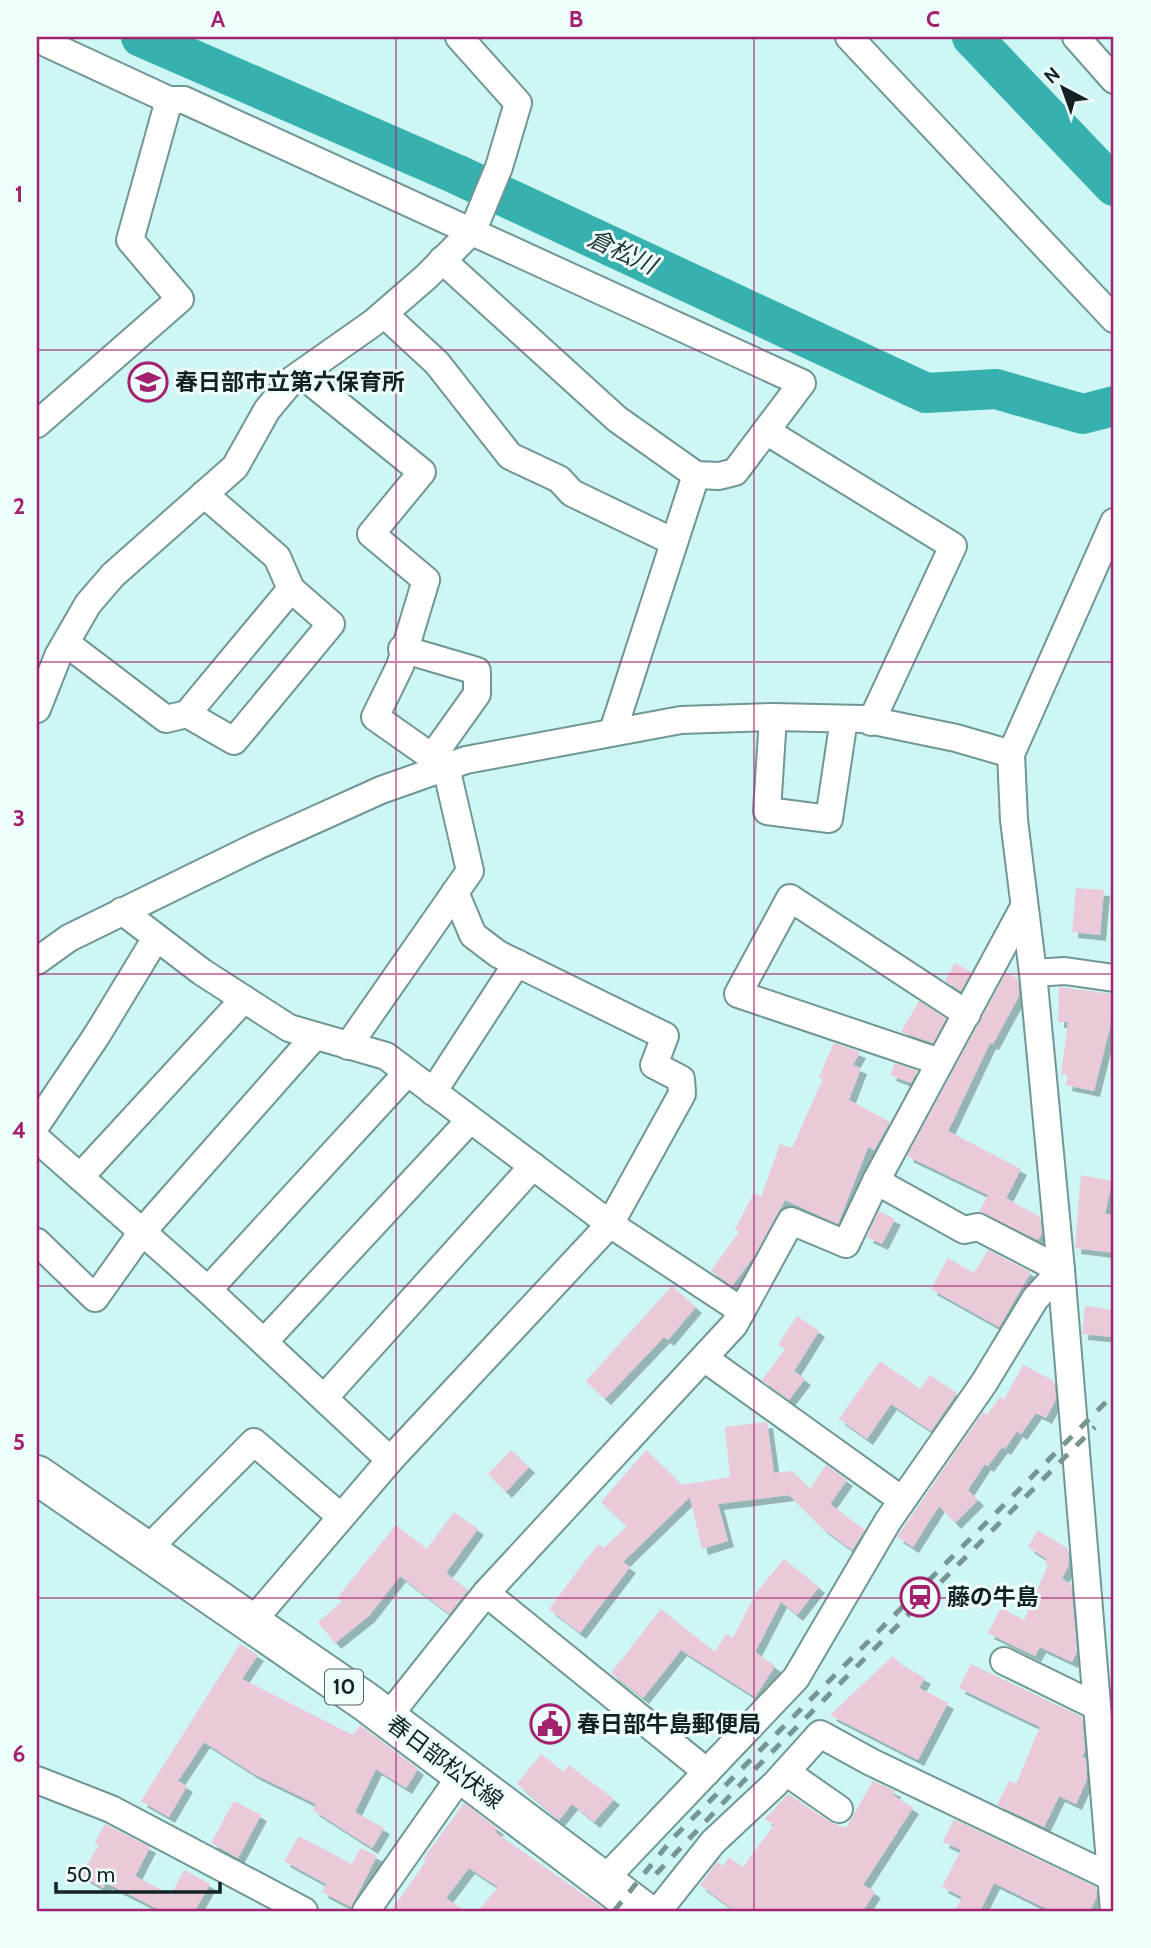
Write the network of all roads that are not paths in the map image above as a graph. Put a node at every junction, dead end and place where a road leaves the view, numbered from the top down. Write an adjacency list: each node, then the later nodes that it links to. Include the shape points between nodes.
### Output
1 (459, 37): 7 (street, via 518,103)
2 (849, 37): 10 (street)
3 (1076, 37): 5 (street)
4 (37, 39): 6 (street)
5 (1114, 80)
6 (169, 100): 7 (street, via 184,100); 12 (street, via 130,240 180,299)
7 (475, 225): 8 (street); 13 (street, via 802,383)
8 (442, 260): 9 (street); 14 (street, via 617,419)
9 (384, 314): 11 (street); 17 (street, via 437,363 510,456 559,479 572,493)
10 (1114, 319)
11 (300, 374): 15 (street, via 267,411 235,467); 20 (street, via 422,471 370,534 426,580)
12 (37, 424)
13 (766, 431): 14 (street, via 735,472); 25 (street, via 953,546)
14 (696, 475): 17 (street)
15 (204, 494): 18 (street, via 277,557); 19 (street, via 113,575 88,604)
16 (1114, 522): 27 (street)
17 (674, 542): 26 (street)
18 (291, 589): 22 (street); 22 (street, via 331,624 234,741)
19 (66, 643): 21 (street); 22 (street, via 166,719)
20 (402, 649): 28 (street, via 400,666 375,717); 28 (street, via 477,671 477,694)
21 (37, 709)
22 (187, 714)
23 (773, 717): 24 (street); 24 (street, via 767,811 829,819); 26 (street, via 681,720)
24 (844, 719): 25 (street)
25 (872, 722): 27 (street)
26 (613, 731): 28 (street)
27 (1011, 754): 30 (street)
28 (439, 762): 29 (street, via 470,871); 31 (street)
29 (455, 892): 34 (street, via 473,934); 40 (street)
30 (1024, 907): 35 (street); 38 (street)
31 (122, 911): 32 (street); 33 (street, via 69,938)
32 (156, 938): 37 (street); 45 (street)
33 (37, 961)
34 (517, 963): 43 (street); 50 (street, via 665,1036 654,1065 681,1079 682,1094)
35 (1033, 973): 36 (street, via 1065,971); 53 (street)
36 (1114, 978)
37 (244, 999): 39 (street, via 289,1028); 48 (street)
38 (967, 1014): 41 (street); 41 (street, via 790,898 738,994)
39 (315, 1036): 40 (street); 51 (street)
40 (348, 1046): 42 (street, via 386,1056)
41 (940, 1062): 49 (street)
42 (407, 1073): 43 (street); 54 (street)
43 (432, 1092): 44 (street)
44 (470, 1120): 47 (street); 56 (street)
45 (37, 1124)
46 (37, 1139): 48 (street)
47 (533, 1166): 50 (street); 58 (street)
48 (80, 1177): 51 (street)
49 (876, 1181): 53 (street, via 964,1230 978,1227); 55 (street, via 846,1244 791,1221)
50 (610, 1223): 55 (street); 59 (street)
51 (142, 1232): 52 (street, via 95,1298); 54 (street)
52 (37, 1242)
53 (1061, 1270): 61 (street, via 1035,1299 984,1383); 67 (street)
54 (208, 1290): 56 (street)
55 (742, 1311): 57 (street)
56 (264, 1342): 58 (street)
57 (704, 1358): 61 (street); 64 (street)
58 (324, 1398): 59 (street)
59 (390, 1460): 62 (street)
60 (37, 1475): 63 (main road, 春日部松伏線 / 10)
61 (902, 1500): 70 (street, via 796,1678)
62 (340, 1516): 63 (street, via 254,1442); 65 (street)
63 (145, 1552): 65 (main road, 春日部松伏線 / 10)
64 (486, 1593): 69 (street); 70 (street)
65 (250, 1624): 69 (main road, 春日部松伏線 / 10)
66 (1004, 1661): 68 (street)
67 (1103, 1665): 68 (street)
68 (1096, 1706): 75 (street)
69 (387, 1718): 72 (main road, 春日部松伏線 / 10)
70 (707, 1772): 76 (street)
71 (786, 1772): 74 (street); 75 (street, via 820,1734); 80 (street, via 713,1842)
72 (462, 1774): 76 (main road, 春日部松伏線 / 10); 78 (street)
73 (37, 1780): 77 (street, via 111,1809)
74 (839, 1809)
75 (1111, 1877): 81 (street)
76 (603, 1881): 79 (main road, 春日部松伏線 / 10)
77 (304, 1911)
78 (366, 1911)
79 (643, 1911)
80 (658, 1911)
81 (1114, 1911)

